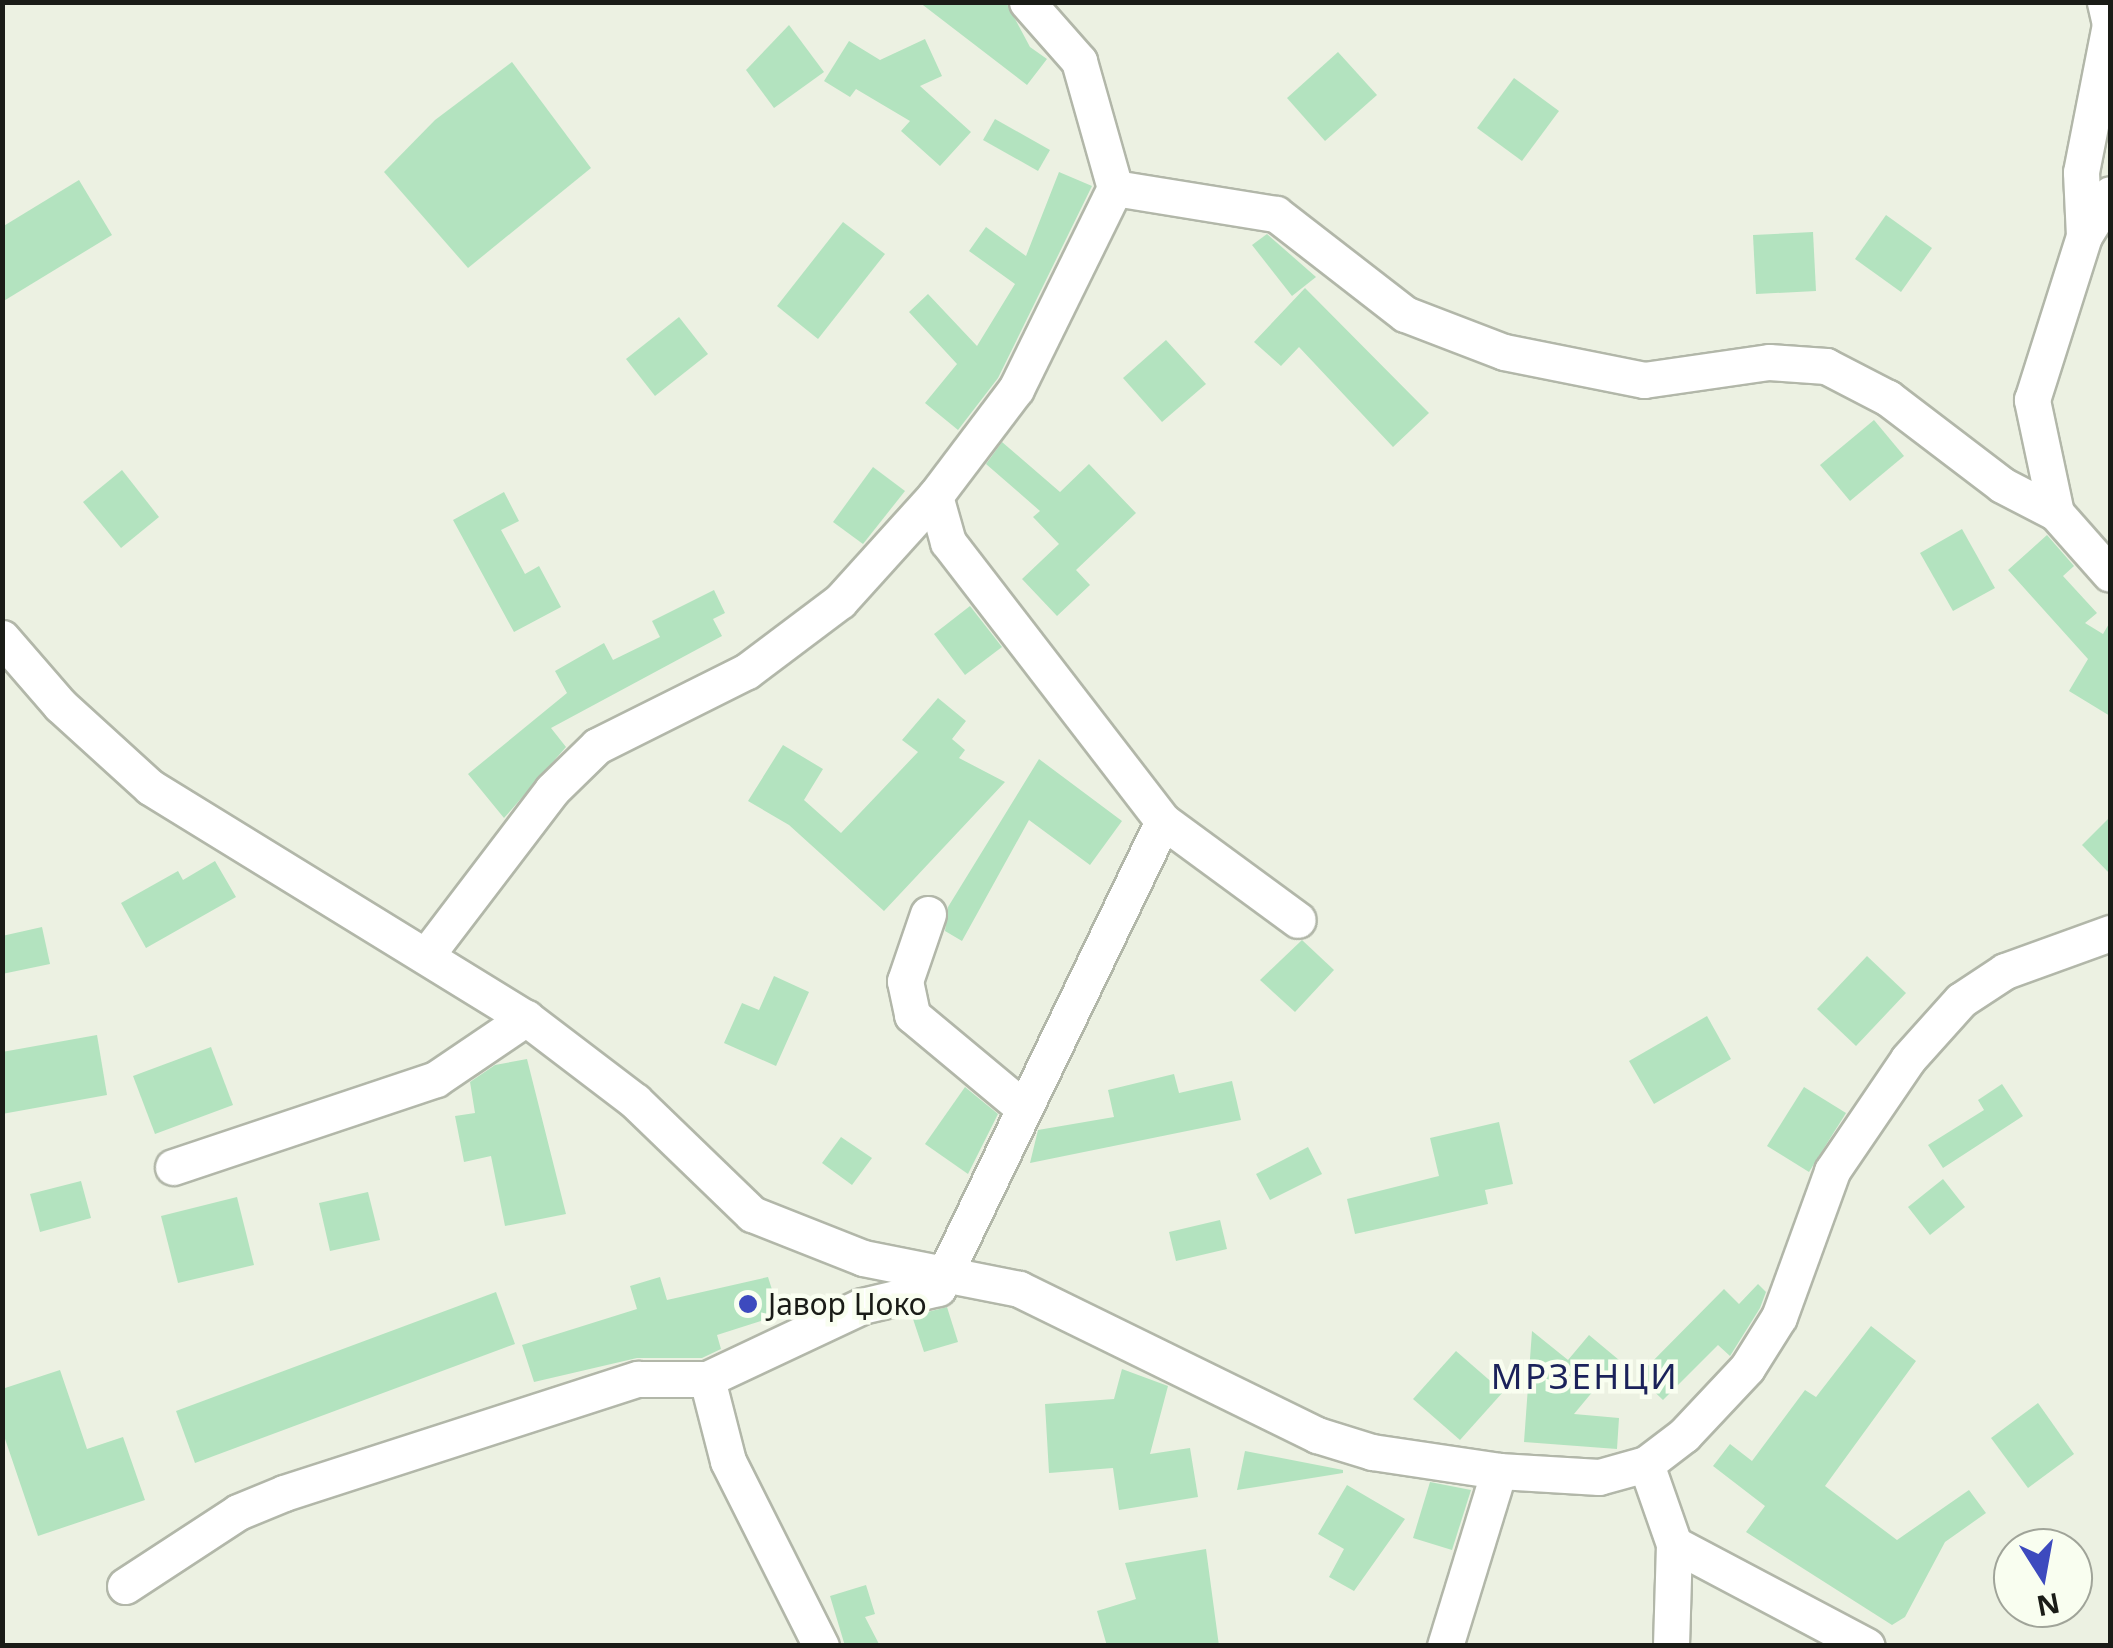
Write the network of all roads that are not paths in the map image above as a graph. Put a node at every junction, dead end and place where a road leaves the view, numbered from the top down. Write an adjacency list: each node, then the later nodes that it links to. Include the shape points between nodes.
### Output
1 (1027, 2): 3 (street, via 1079,61)
2 (2104, 2): 5 (street, via 2110,24 2081,172)
3 (1115, 188): 6 (street, via 1016,389); 7 (street, via 1276,214 1405,314 1586,373 1644,380 1769,362 1826,366 1888,398 2002,485)
4 (2110, 194): 5 (street)
5 (2084, 236): 7 (street, via 2032,400)
6 (935, 496): 10 (street, via 956,554); 14 (street, via 840,601 747,671 597,746 552,790)
7 (2056, 514): 8 (street)
8 (2110, 574)
9 (2, 638): 14 (street, via 60,705 150,786)
10 (1163, 821): 12 (street); 16 (street)
11 (928, 914): 16 (street, via 905,982 912,1015)
12 (1298, 920)
13 (2110, 932): 20 (street, via 2005,971 1962,1000 1908,1059 1832,1171 1780,1317 1747,1368)
14 (428, 953): 15 (street)
15 (526, 1018): 17 (street, via 436,1079); 18 (street, via 635,1101 752,1214 863,1258)
16 (1020, 1105): 18 (street)
17 (174, 1167)
18 (951, 1271): 19 (street, via 924,1297 862,1306); 21 (street, via 1091,1319 1317,1435 1372,1452)
19 (707, 1379): 23 (street, via 638,1379 284,1494 238,1512); 24 (street, via 728,1461)
20 (1646, 1464): 21 (street, via 1599,1477); 22 (street)
21 (1499, 1470): 25 (street)
22 (1674, 1544): 26 (street); 27 (street)
23 (125, 1586)
24 (821, 1646)
25 (1445, 1646)
26 (1670, 1646)
27 (1867, 1646)

